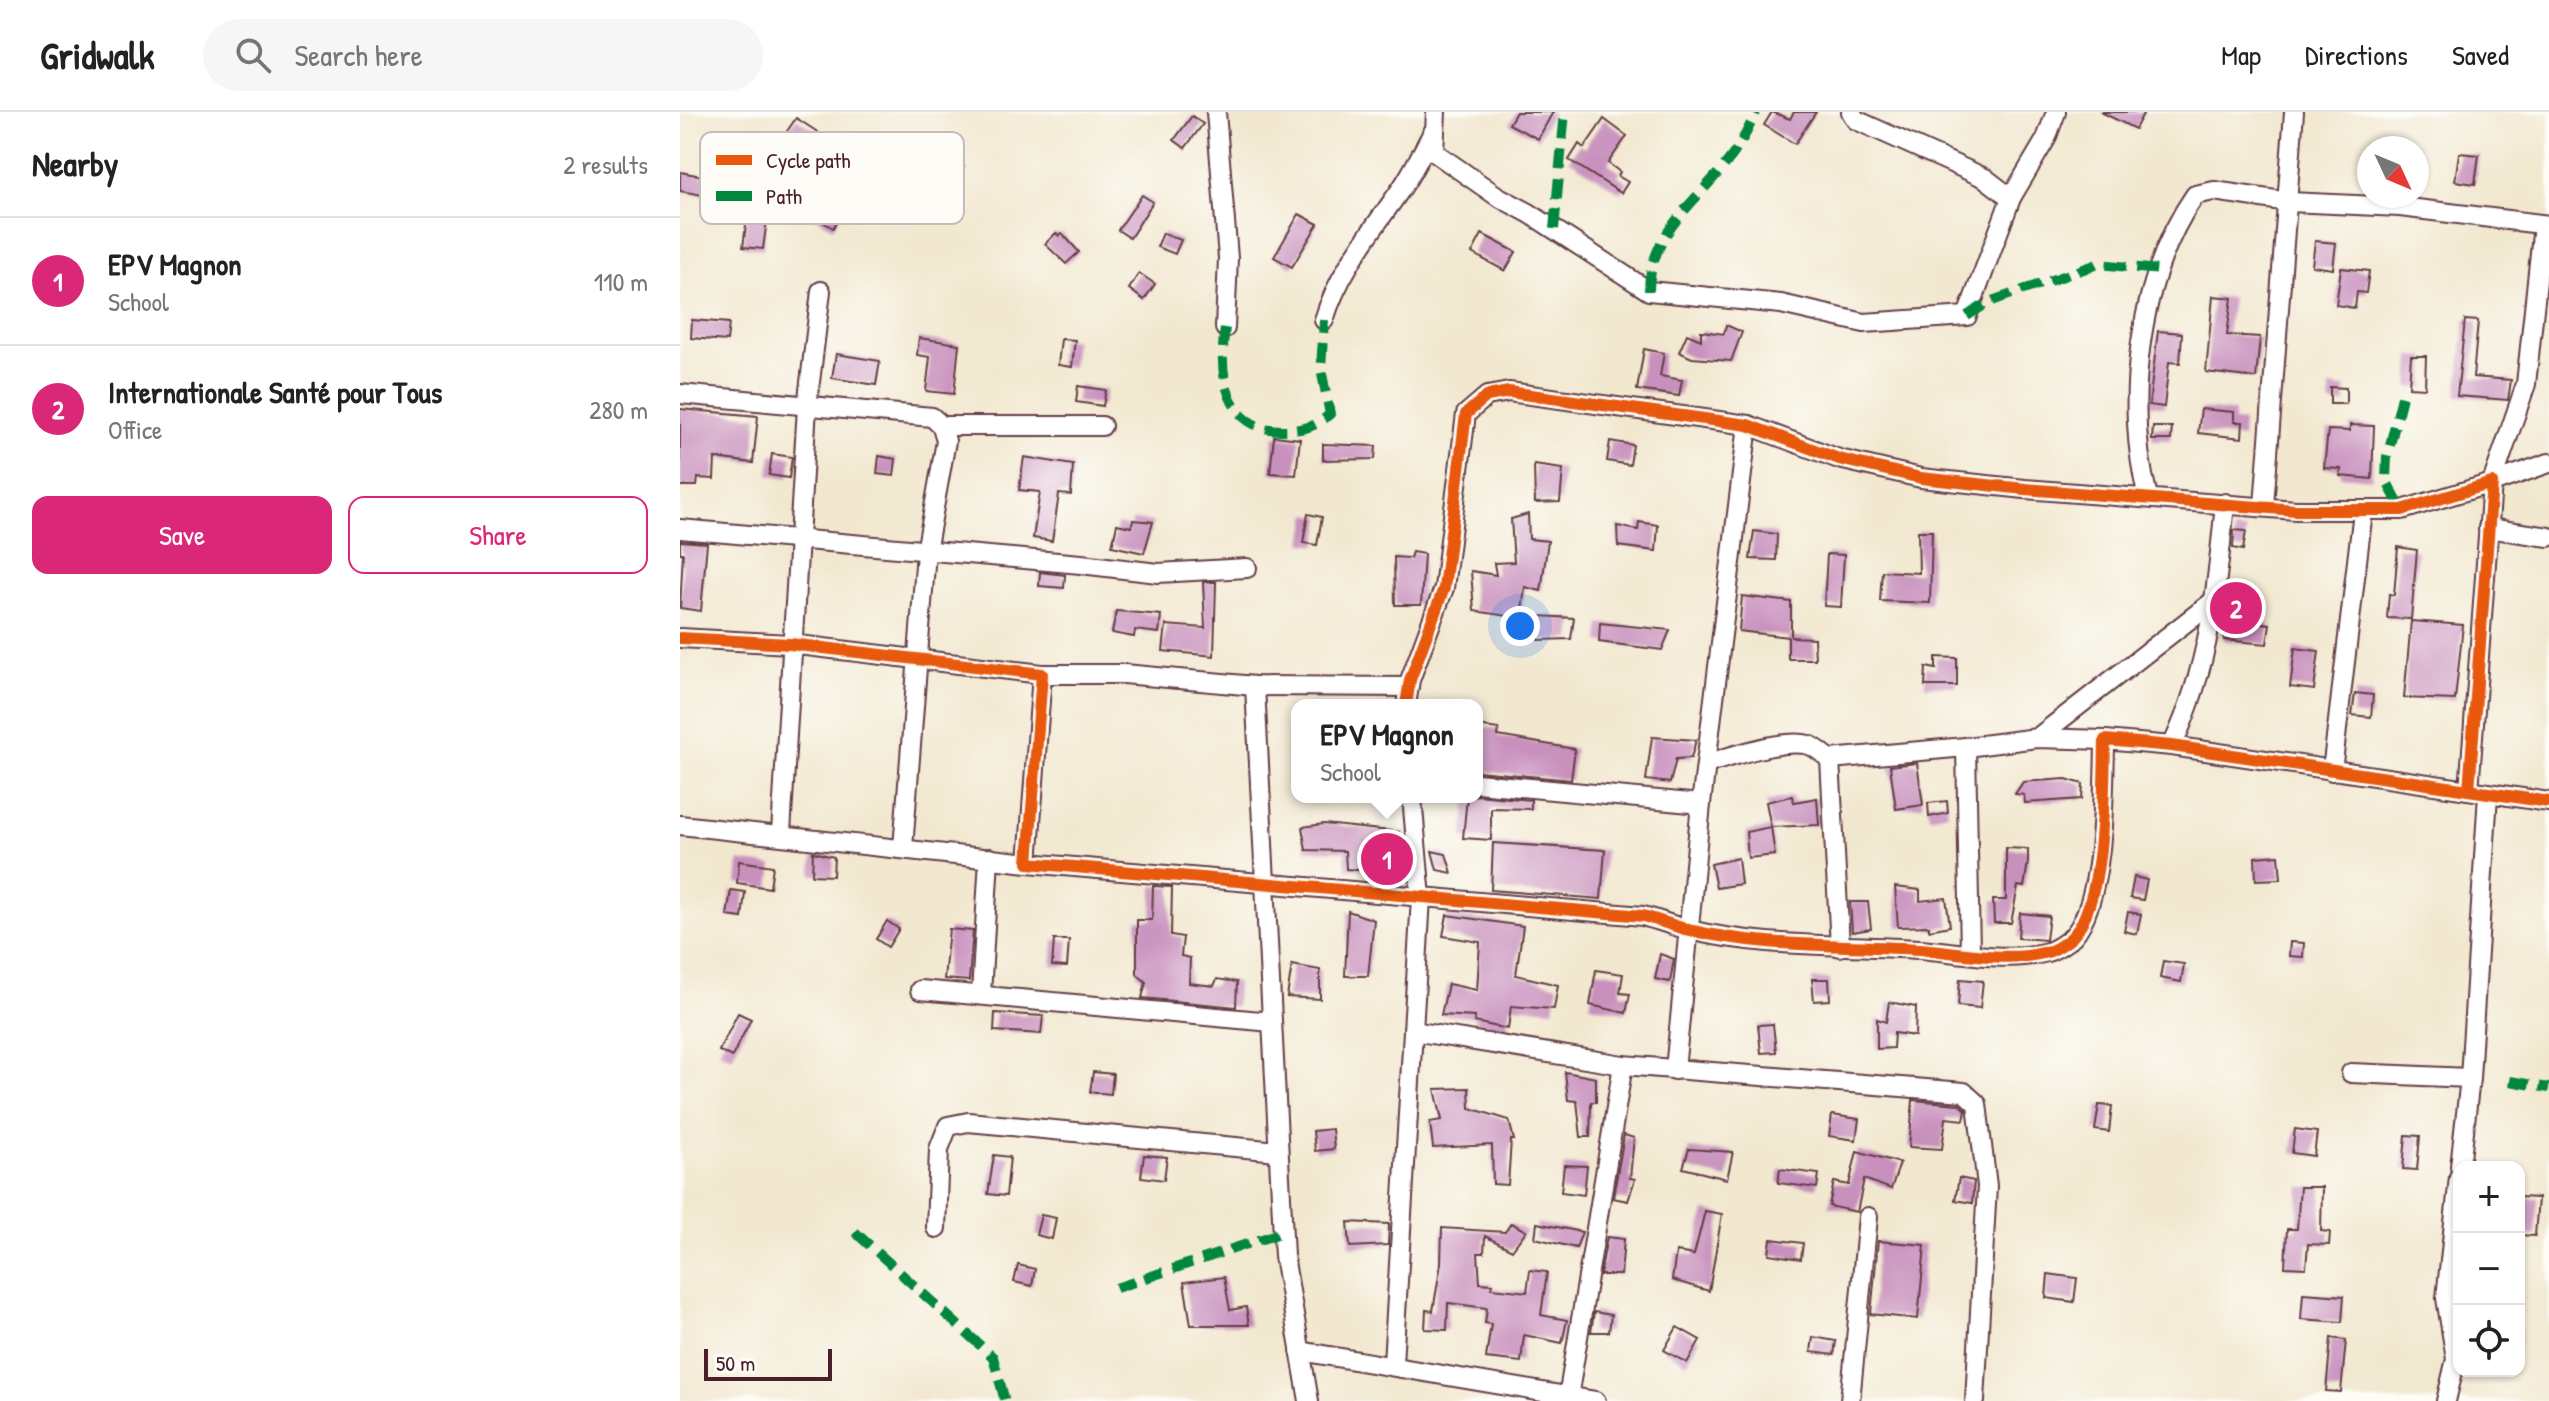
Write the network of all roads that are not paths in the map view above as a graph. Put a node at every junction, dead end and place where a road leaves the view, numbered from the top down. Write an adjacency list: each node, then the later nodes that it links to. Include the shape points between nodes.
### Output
1 (1216, 112): 12 (street, via 1228,258)
2 (1436, 112): 6 (street)
3 (1851, 112): 7 (street, via 1856,120 1985,178)
4 (2056, 112): 7 (street)
5 (2294, 112): 8 (street)
6 (1433, 132): 7 (street, via 1434,152 1649,291 1781,304 1864,323 1967,316); 11 (street, via 1401,191 1333,290)
7 (2011, 198)
8 (2289, 202): 9 (street, via 2400,207); 20 (street, via 2214,191 2195,195 2181,215 2144,314 2135,432); 22 (street)
9 (2546, 225): 19 (street, via 2526,384)
10 (821, 291): 14 (street)
11 (1324, 320)
12 (1225, 328)
13 (680, 394): 14 (street)
14 (807, 407): 16 (street, via 932,417); 27 (street)
15 (1748, 425): 20 (street, via 1839,459 1921,478); 36 (street, via 1509,392 1487,396 1466,414 1444,588); 42 (street)
16 (942, 426): 17 (street); 28 (street, via 946,441)
17 (1102, 426)
18 (2549, 463): 19 (street)
19 (2492, 483): 23 (street, via 2402,510); 24 (street)
20 (2148, 497): 21 (street)
21 (2225, 503): 22 (street); 30 (street)
22 (2264, 506): 23 (street)
23 (2363, 511): 43 (street)
24 (2488, 528): 26 (street); 45 (street)
25 (680, 529): 27 (street)
26 (2549, 537)
27 (799, 541): 28 (street); 32 (street)
28 (926, 552): 29 (street, via 1158,573); 33 (street)
29 (1247, 568)
30 (2212, 602): 37 (street); 39 (street, via 2207,653)
31 (680, 638): 32 (street)
32 (790, 644): 33 (street); 50 (street)
33 (918, 658): 34 (street); 51 (street)
34 (1042, 674): 35 (street, via 1124,674); 53 (street)
35 (1255, 686): 36 (street); 54 (street)
36 (1407, 696)
37 (2037, 738): 38 (street); 40 (street)
38 (2105, 740): 39 (street); 58 (street, via 2102,827 2086,916 2072,937 2049,952)
39 (2172, 746): 43 (street)
40 (1966, 747): 41 (street); 58 (street)
41 (1830, 759): 42 (street, via 1803,744); 57 (street)
42 (1709, 763): 48 (street)
43 (2332, 771): 45 (street)
44 (1483, 784): 48 (street)
45 (2479, 792): 46 (street); 66 (street)
46 (2549, 802)
47 (1413, 803): 55 (street)
48 (1701, 804): 56 (street)
49 (680, 825): 50 (street)
50 (781, 833): 51 (street)
51 (903, 848): 52 (street)
52 (989, 858): 53 (street); 60 (street)
53 (1028, 863): 54 (street)
54 (1266, 883): 55 (street); 61 (street)
55 (1421, 898): 56 (street, via 1643,916); 62 (street)
56 (1690, 930): 57 (street, via 1813,948); 64 (street)
57 (1840, 947): 58 (street)
58 (1970, 952)
59 (920, 990): 60 (street)
60 (981, 995): 61 (street)
61 (1272, 1022): 67 (street)
62 (1413, 1031): 63 (street); 73 (street)
63 (1623, 1065): 64 (street); 74 (street)
64 (1675, 1070): 78 (street, via 1964,1092 1977,1104 1987,1186)
65 (2351, 1073): 66 (street)
66 (2470, 1078): 68 (street)
67 (1278, 1151): 70 (street, via 968,1122 948,1126 939,1149); 72 (street, via 1284,1256)
68 (2461, 1161)
69 (1868, 1217): 77 (street)
70 (936, 1228)
71 (2453, 1233): 79 (street, via 2446,1298 2456,1359)
72 (1300, 1351): 73 (street); 75 (street)
73 (1393, 1364): 74 (street)
74 (1568, 1398): 76 (street)
75 (1309, 1401)
76 (1596, 1401)
77 (1850, 1401)
78 (1975, 1401)
79 (2446, 1401)

